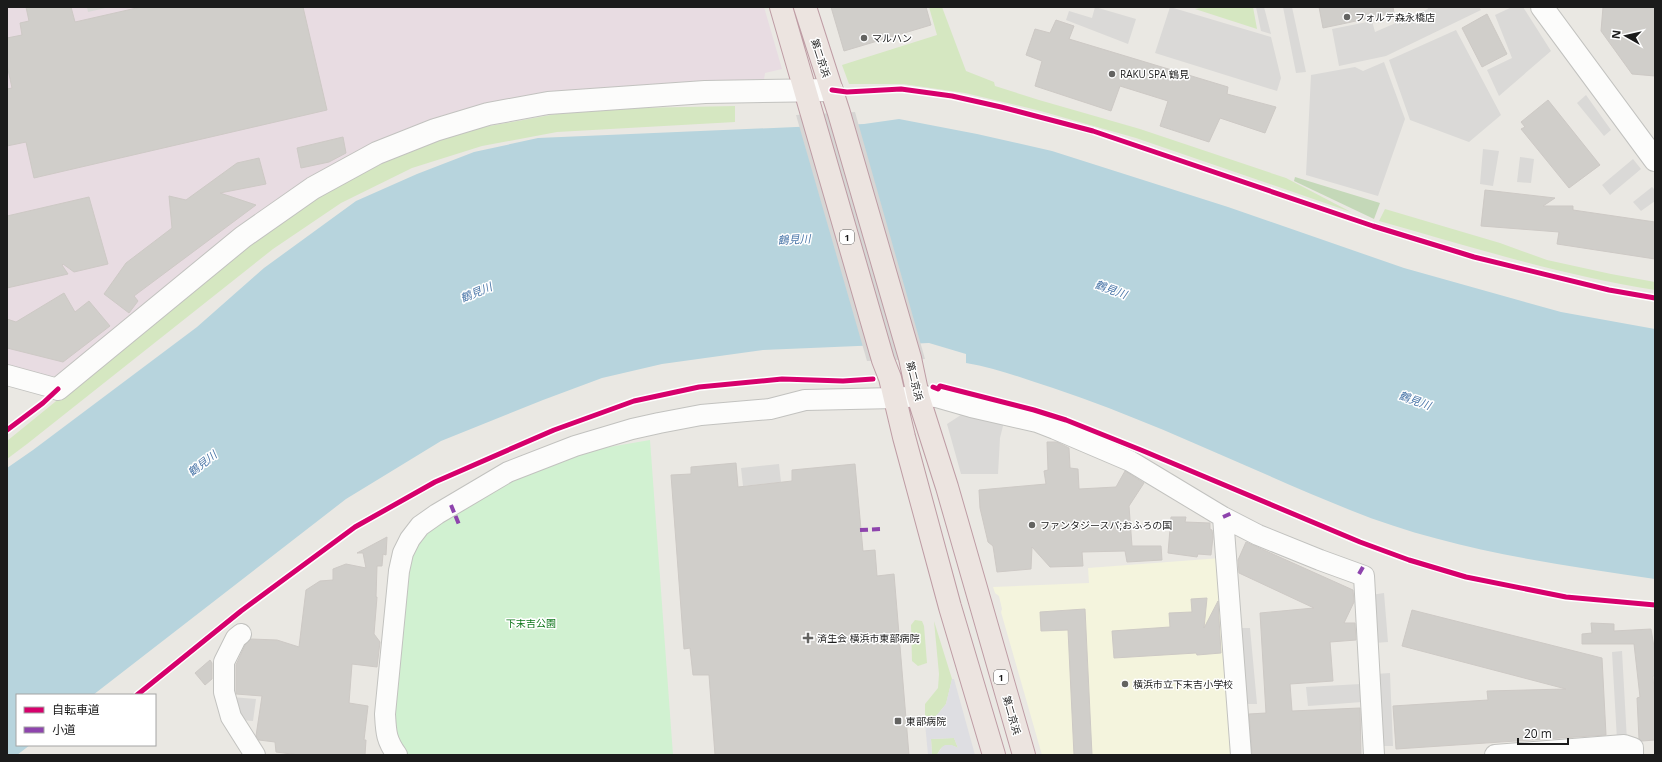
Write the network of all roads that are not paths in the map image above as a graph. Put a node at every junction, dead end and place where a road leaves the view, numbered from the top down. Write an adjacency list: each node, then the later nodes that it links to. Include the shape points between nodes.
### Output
1 (780, 7): 5 (highway, 1)
2 (805, 7): 4 (highway, 第二京浜 / 1)
3 (1542, 7): 6 (street)
4 (832, 90): 5 (street); 9 (highway, 第二京浜 / 1, via 908,350)
5 (804, 91): 8 (street, via 705,92 548,103 488,114 435,130 377,153 312,188 244,237); 10 (highway, 1)
6 (1655, 160)
7 (7, 375): 8 (street)
8 (58, 388)
9 (918, 396): 10 (street); 11 (street, via 936,397 1037,422 1055,429 1130,461); 16 (highway, 第二京浜 / 1, via 947,487)
10 (896, 398): 13 (street, via 805,400 770,409 701,415 632,429 575,446 508,472 420,526 403,553 399,570 385,714 386,734); 15 (highway, 1, via 904,437 950,607)
11 (1223, 517): 17 (street); 18 (street, via 1272,540 1364,576)
12 (241, 634): 14 (street, via 236,638 224,662 224,692 230,717)
13 (394, 754)
14 (255, 755)
15 (994, 755)
16 (1024, 755)
17 (1240, 755)
18 (1374, 755)
19 (1495, 755): 20 (street, via 1624,745 1633,748)
20 (1633, 755)

